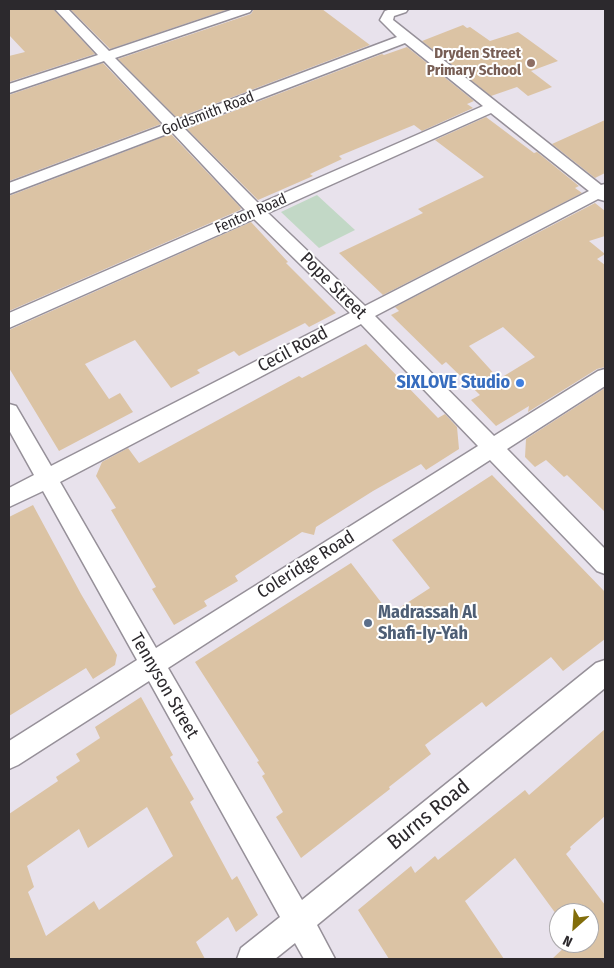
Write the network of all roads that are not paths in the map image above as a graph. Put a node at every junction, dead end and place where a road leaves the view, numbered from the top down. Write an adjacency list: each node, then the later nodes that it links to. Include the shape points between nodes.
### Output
1 (61, 9): 5 (street, Pope Street)
2 (246, 9): 5 (street)
3 (402, 9): 4 (street, via 386,16 388,23)
4 (406, 38): 7 (street); 8 (street, Goldsmith Road)
5 (106, 56): 6 (street); 8 (street, Pope Street)
6 (9, 89)
7 (492, 107): 10 (street); 11 (street, Fenton Road)
8 (174, 126): 9 (street, Goldsmith Road); 11 (street, Pope Street)
9 (9, 189)
10 (603, 192): 12 (street, Cecil Road)
11 (257, 212): 12 (street, Pope Street); 13 (street, Fenton Road)
12 (362, 314): 16 (street, Pope Street); 17 (street, Cecil Road)
13 (9, 321)
14 (605, 376): 16 (street, Coleridge Road)
15 (9, 412): 17 (street, Tennyson Street)
16 (491, 447): 19 (street, Pope Street); 20 (street, Coleridge Road)
17 (47, 478): 18 (street, Cecil Road); 20 (street, Tennyson Street)
18 (9, 498)
19 (605, 564)
20 (152, 663): 22 (street, Coleridge Road); 23 (street, Tennyson Street)
21 (605, 672): 23 (street, Burns Road)
22 (9, 756)
23 (298, 921): 24 (street, Burns Road); 25 (street, Tennyson Street)
24 (252, 959)
25 (320, 959)

